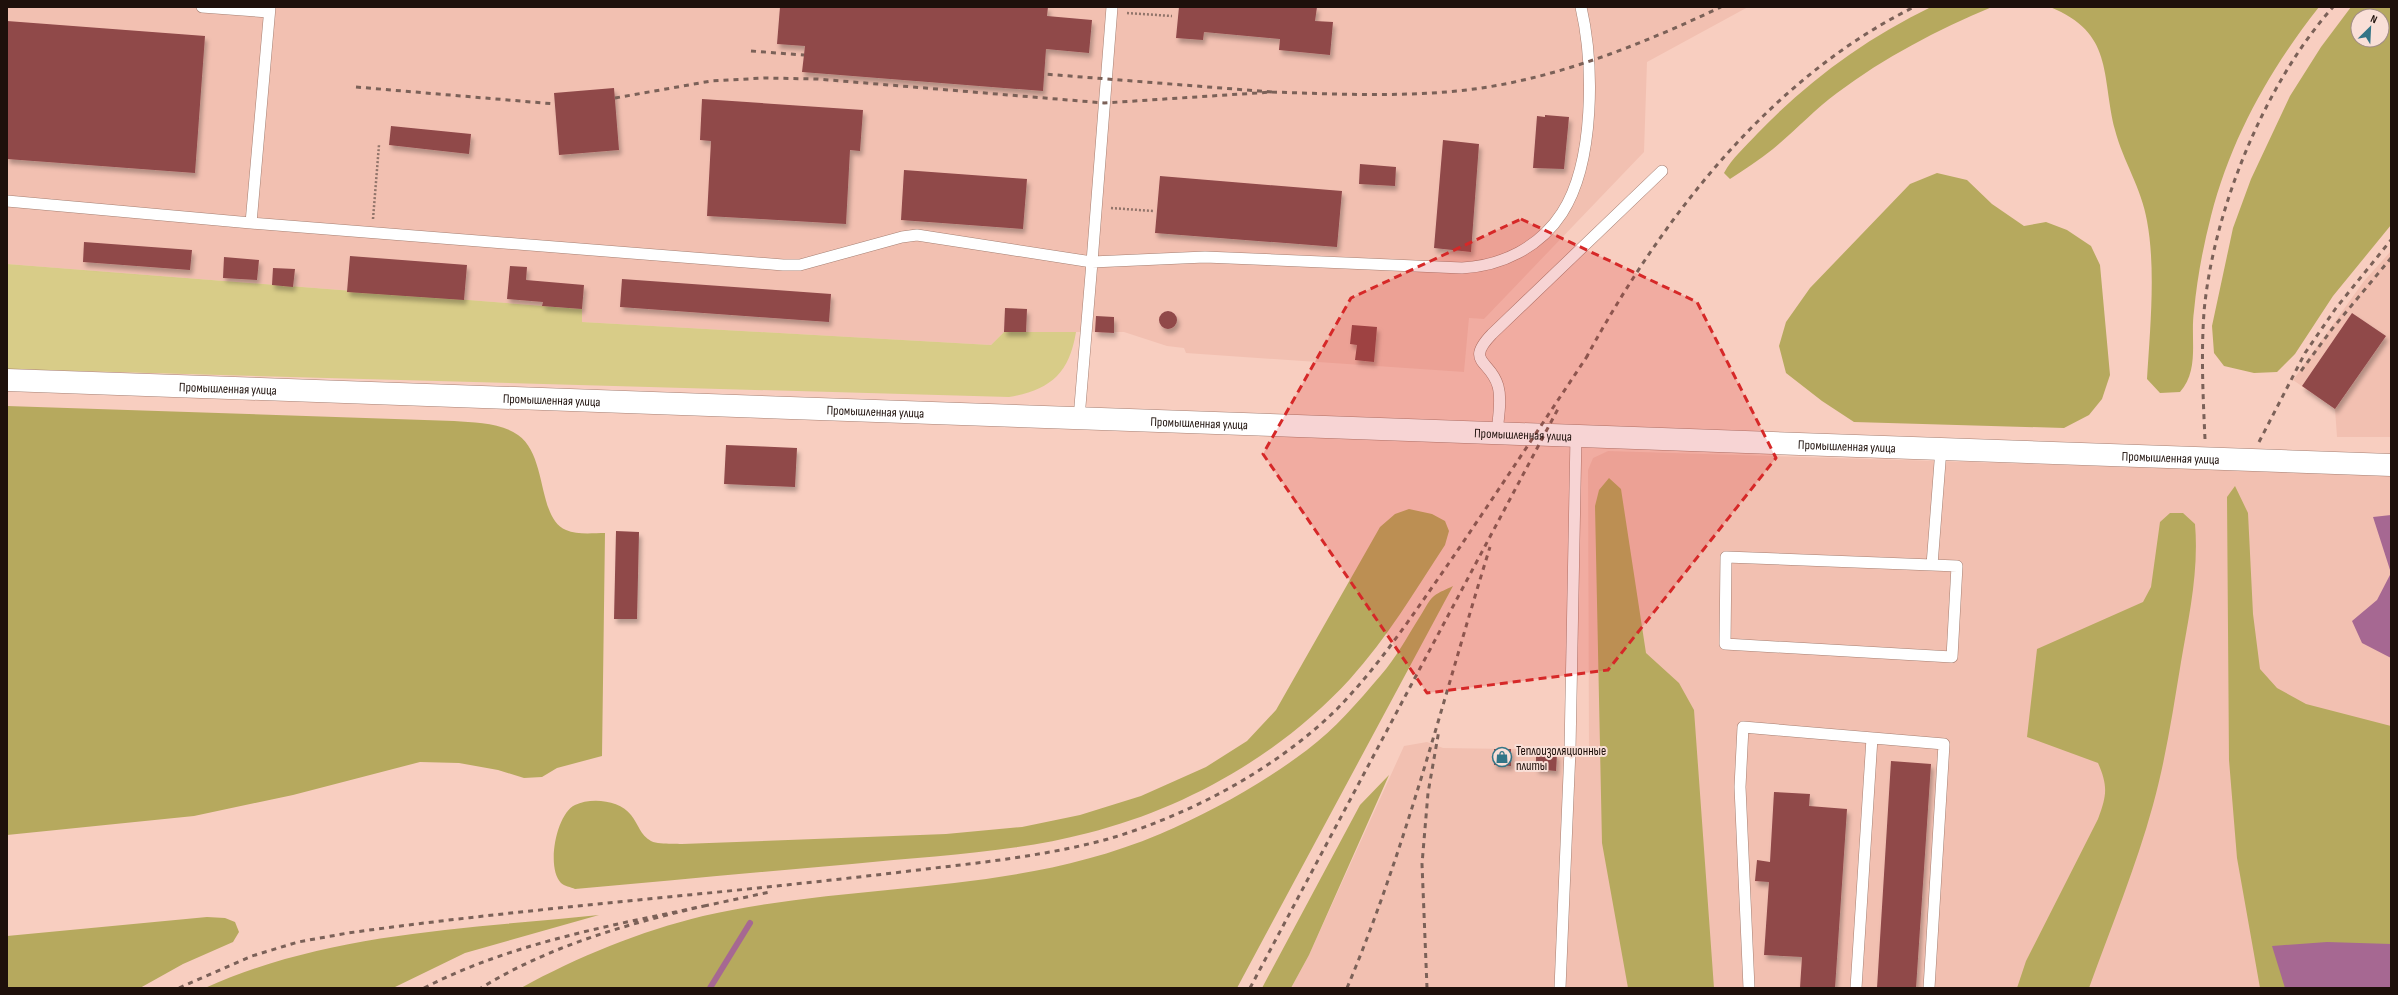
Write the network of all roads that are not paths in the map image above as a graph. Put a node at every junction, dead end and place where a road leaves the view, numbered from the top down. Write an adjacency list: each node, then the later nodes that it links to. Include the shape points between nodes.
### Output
1 (202, 7): 4 (lane)
2 (1581, 7): 8 (lane, via 1586,35 1588,120 1580,167 1562,213 1530,245 1504,261 1483,267 1462,268 1205,257)
3 (1112, 9): 8 (lane)
4 (270, 10): 7 (lane)
5 (1662, 171): 11 (lane, via 1480,348 1479,356 1482,363 1498,387)
6 (7, 201): 7 (lane)
7 (251, 223): 8 (lane, via 783,265 800,264 918,235)
8 (1092, 262): 10 (lane)
9 (7, 380): 10 (street, Промышленная улица)
10 (1079, 418): 11 (street, Промышленная улица)
11 (1497, 433): 12 (street, Промышленная улица)
12 (1576, 436): 13 (street, Промышленная улица); 17 (lane, via 1570,750)
13 (1941, 449): 14 (street, Промышленная улица); 15 (lane)
14 (2391, 465)
15 (1932, 565): 15 (lane, via 1957,566 1952,657 1725,644 1726,557)
16 (1872, 738): 18 (lane, via 1743,727 1740,787); 19 (lane); 20 (lane, via 1944,744)
17 (1560, 988)
18 (1750, 988)
19 (1856, 988)
20 (1929, 988)

